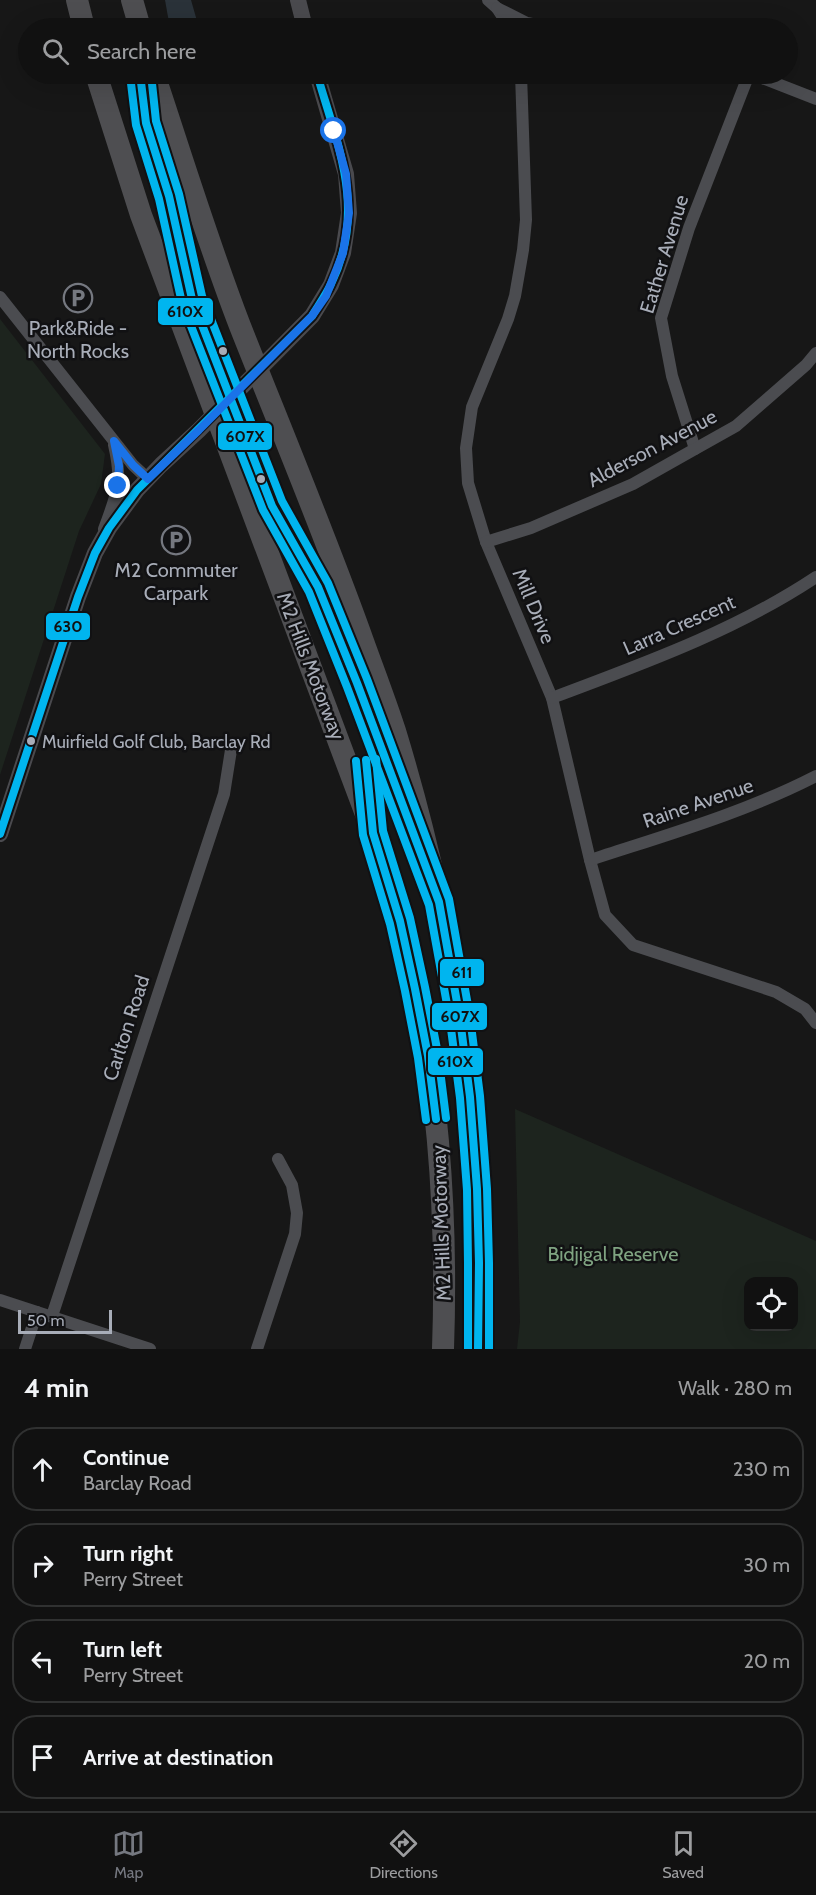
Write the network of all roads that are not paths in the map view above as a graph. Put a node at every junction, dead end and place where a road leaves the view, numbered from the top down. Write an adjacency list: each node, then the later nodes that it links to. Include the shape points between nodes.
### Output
1 (77, 0): 5 (highway)
2 (132, 0): 6 (highway)
3 (298, 0): 7 (main road)
4 (493, 4): 8 (street); 9 (street)
5 (82, 18)
6 (137, 18)
7 (302, 18)
8 (503, 18)
9 (518, 18)
10 (99, 84): 38 (highway, M2 Hills Motorway, via 141,215 373,833 400,921 428,1056 440,1155)
11 (157, 84): 39 (highway, M2 Hills Motorway, via 210,246 395,730 423,836 457,998 470,1097 478,1211)
12 (320, 84): 21 (main road, via 346,174 348,231 338,268 312,316)
13 (521, 84): 22 (street, Mill Drive, via 524,250 508,319 472,407 466,448 468,483)
14 (747, 84): 20 (street, Eather Avenue, via 689,228 661,318 672,376)
15 (777, 84): 16 (street)
16 (816, 99)
17 (0, 297): 19 (street)
18 (816, 353): 20 (street, Alderson Avenue, via 736,426)
19 (114, 441): 21 (street); 23 (street, via 118,486)
20 (695, 449): 22 (street, Alderson Avenue, via 633,484 531,528)
21 (148, 479): 23 (main road, via 121,510)
22 (486, 542): 25 (street, Mill Drive)
23 (95, 553): 28 (main road)
24 (816, 577): 25 (street, Larra Crescent, via 731,625)
25 (552, 698): 29 (street, Mill Drive)
26 (231, 750): 34 (street, Carlton Road, via 224,794)
27 (816, 776): 29 (street, Raine Avenue, via 726,816)
28 (0, 834)
29 (590, 860): 30 (street, Mill Drive, via 605,915 633,945 776,992 805,1009)
30 (816, 1023)
31 (278, 1159): 37 (street, via 292,1185 297,1213 294,1234)
32 (0, 1300): 33 (street)
33 (37, 1312): 34 (street); 35 (street)
34 (51, 1316): 36 (street)
35 (25, 1349)
36 (150, 1349)
37 (257, 1349)
38 (443, 1349)
39 (478, 1349)

